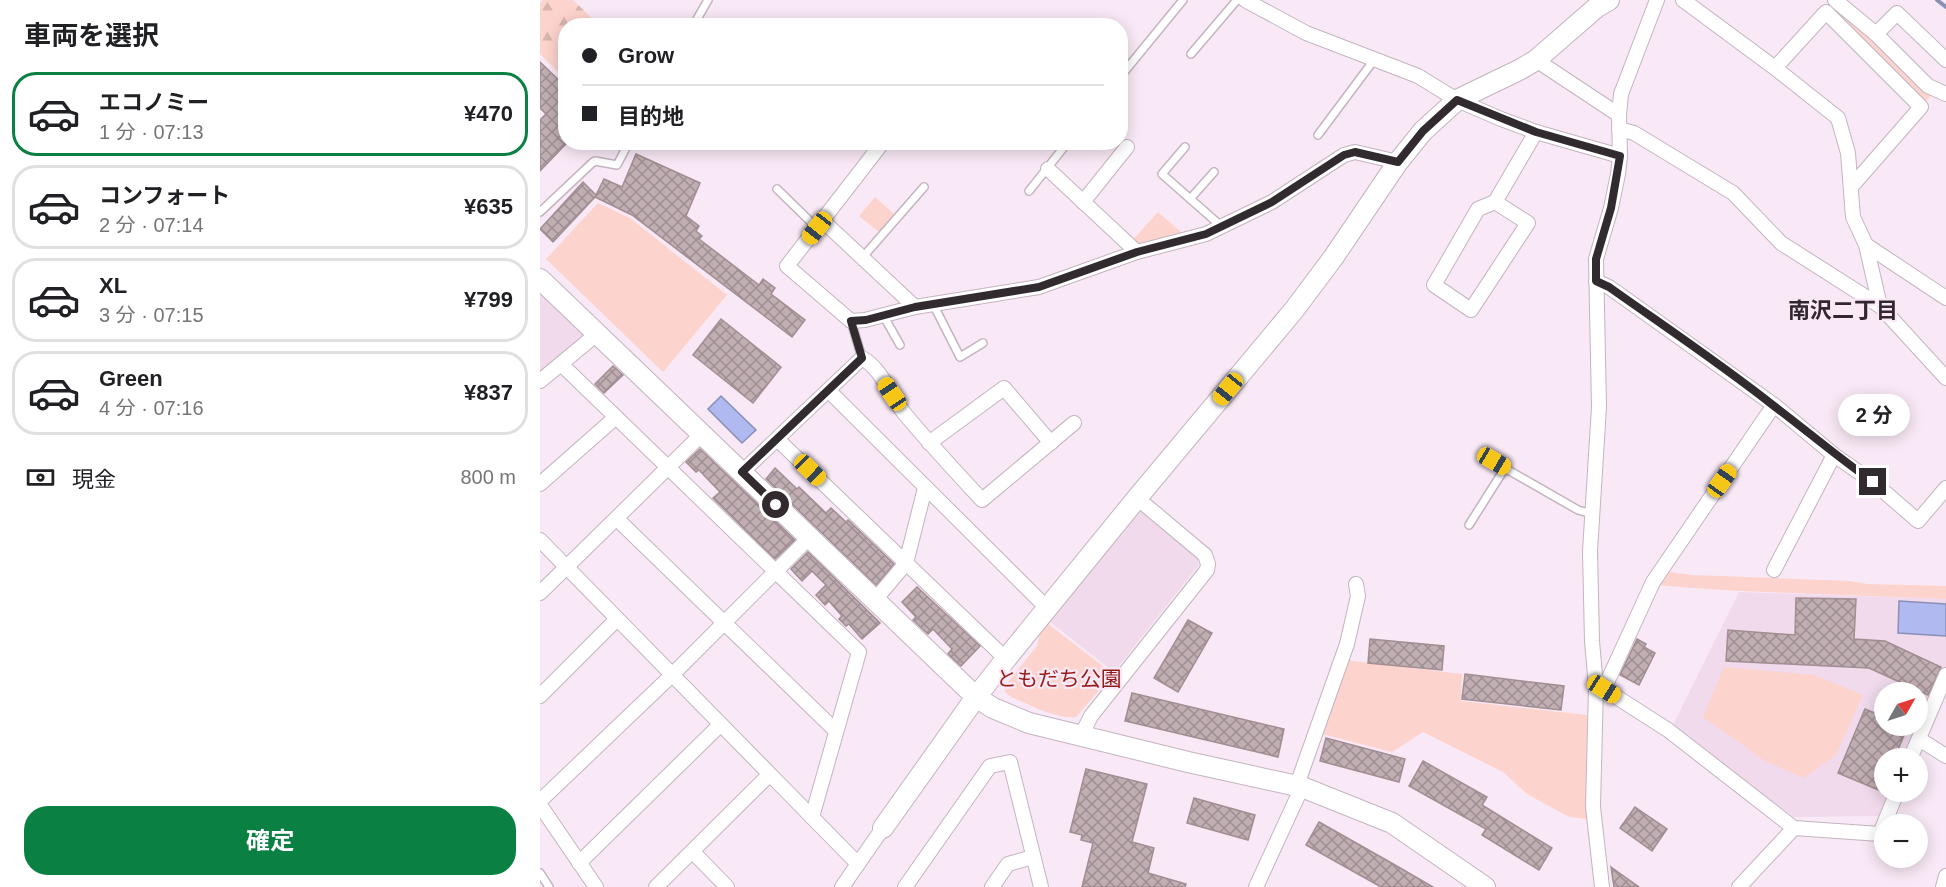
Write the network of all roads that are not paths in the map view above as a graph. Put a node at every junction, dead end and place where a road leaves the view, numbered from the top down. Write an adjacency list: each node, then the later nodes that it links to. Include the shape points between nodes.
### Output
1 (708, 0): 9 (lane)
2 (1183, 0): 15 (lane)
3 (1237, 0): 11 (lane)
4 (1245, 0): 12 (street, via 1306,33)
5 (1609, 0): 13 (street)
6 (1657, 0): 19 (street, via 1621,94)
7 (1683, 0): 16 (street)
8 (1838, 1): 10 (street)
9 (698, 18)
10 (1876, 34): 14 (street, via 1897,13); 17 (street, via 1928,86)
11 (1191, 54)
12 (1374, 60): 18 (street, via 1418,76); 22 (lane)
13 (1536, 60): 18 (street); 19 (street)
14 (1946, 60)
15 (1128, 67)
16 (1775, 68): 32 (street, via 1838,118); 32 (street, via 1826,12 1921,107)
17 (1945, 93)
18 (1457, 100): 21 (street); 29 (street, via 1423,131)
19 (1619, 115): 20 (street)
20 (1618, 129): 28 (street); 49 (street, via 1634,133 1733,194 1781,243)
21 (1536, 132): 28 (street); 38 (street)
22 (1318, 135)
23 (1185, 147): 36 (lane, via 1162,174)
24 (625, 150): 39 (lane, via 617,165 592,162)
25 (877, 150): 40 (street)
26 (1062, 150): 30 (lane)
27 (1125, 150): 37 (street)
28 (1620, 156): 46 (street, via 1611,208 1596,259)
29 (1398, 162): 41 (street, via 1355,152 1344,155 1272,202); 76 (street, via 1312,287)
30 (1048, 169): 35 (lane); 37 (street)
31 (1214, 172): 36 (lane)
32 (1852, 186): 42 (street, via 1853,217)
33 (924, 188): 44 (lane)
34 (777, 189): 40 (lane)
35 (1029, 191)
36 (1190, 199): 41 (lane)
37 (1083, 202): 43 (street)
38 (1495, 202): 38 (street, via 1528,223 1471,310 1434,285 1478,209)
39 (540, 212)
40 (820, 224): 44 (street); 52 (street, via 787,266)
41 (1222, 227): 43 (street)
42 (1866, 245): 47 (street); 49 (street)
43 (1137, 252): 48 (street, via 1039,287)
44 (862, 258): 50 (street)
45 (540, 279): 53 (street)
46 (1596, 281): 61 (street); 77 (street, via 1599,406)
47 (1946, 298)
48 (933, 304): 50 (street); 54 (lane, via 960,357)
49 (1880, 306): 58 (street)
50 (915, 307): 51 (street)
51 (883, 315): 52 (street); 55 (lane)
52 (851, 321): 56 (lane)
53 (598, 333): 57 (street); 64 (street)
54 (983, 343)
55 (900, 345)
56 (862, 358): 60 (street); 66 (street, via 870,363)
57 (561, 364): 59 (street); 62 (street)
58 (1946, 378)
59 (540, 381)
60 (829, 391): 65 (street); 74 (street)
61 (1774, 405): 69 (street); 95 (street, via 1653,582)
62 (616, 417): 70 (street); 73 (street)
63 (1074, 423): 67 (street)
64 (702, 434): 70 (street); 72 (street)
65 (777, 439): 72 (street); 82 (street)
66 (928, 442): 67 (street, via 1004,388); 67 (street, via 982,500)
67 (1051, 442)
68 (1482, 455): 71 (lane)
69 (1834, 455): 75 (street, via 1918,521); 84 (street)
70 (668, 467): 78 (street); 85 (street)
71 (1505, 468): 77 (lane, via 1578,510); 79 (lane)
72 (742, 472): 80 (street)
73 (540, 484)
74 (925, 488): 82 (street); 89 (street)
75 (1946, 488)
76 (1137, 498): 89 (street); 100 (street, via 1205,555 1207,570 1091,716)
77 (1592, 514): 95 (street, via 1591,589)
78 (617, 519): 83 (street); 91 (street)
79 (1469, 525)
80 (810, 537): 85 (street); 88 (street)
81 (540, 540): 83 (street)
82 (906, 563): 88 (street); 92 (street)
83 (567, 568): 87 (street); 90 (street)
84 (1774, 570)
85 (775, 571): 91 (street); 99 (street, via 859,652)
86 (1356, 584): 105 (street, via 1358,596 1347,644)
87 (540, 592)
88 (875, 600): 97 (street)
89 (1047, 608): 92 (street)
90 (616, 620): 93 (street); 96 (street)
91 (723, 622): 93 (street); 99 (street)
92 (1006, 659): 97 (street)
93 (672, 675): 98 (street); 107 (street)
94 (1946, 675): 101 (street)
95 (1600, 688): 110 (street, via 1668,730); 127 (street, via 1593,807)
96 (540, 696)
97 (976, 697): 100 (street, via 1016,719); 109 (street)
98 (720, 725): 104 (street); 113 (street)
99 (836, 731): 108 (street)
100 (1081, 736): 105 (street)
101 (1918, 739): 102 (street); 103 (street)
102 (1914, 748)
103 (1946, 756)
104 (769, 776): 108 (street); 111 (street)
105 (1299, 786): 125 (street); 126 (street, via 1392,823)
106 (1893, 802): 110 (street, via 1880,834)
107 (540, 803): 113 (street)
108 (812, 817): 114 (street)
109 (883, 828): 114 (street)
110 (1794, 828): 128 (street)
111 (693, 852): 119 (street); 120 (street)
112 (1033, 857): 122 (street, via 1010,762 990,766); 123 (street, via 1008,864); 124 (street)
113 (579, 863): 118 (street)
114 (858, 864): 121 (street)
115 (540, 873): 117 (lane)
116 (1946, 876): 129 (street)
117 (549, 887)
118 (596, 887)
119 (656, 887)
120 (727, 887)
121 (842, 887)
122 (905, 887)
123 (992, 887)
124 (1041, 887)
125 (1256, 887)
126 (1485, 887)
127 (1602, 887)
128 (1739, 887)
129 (1943, 887)

